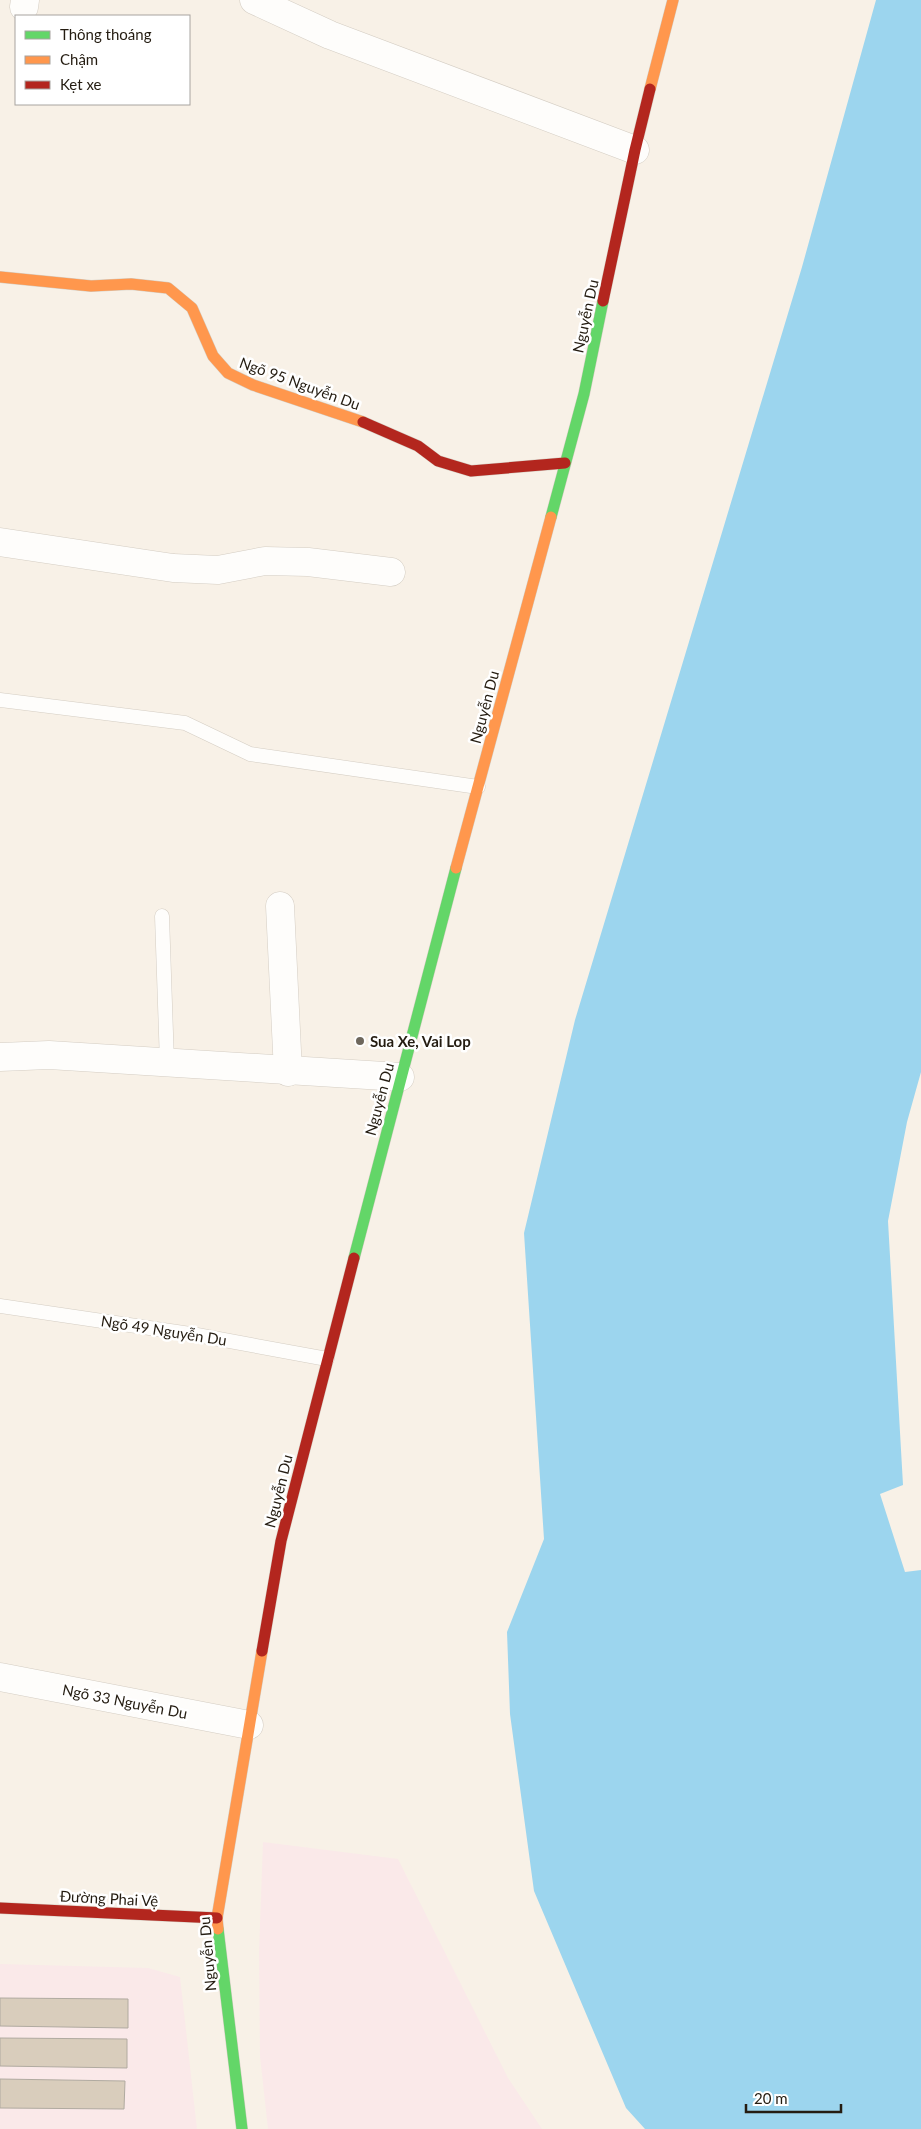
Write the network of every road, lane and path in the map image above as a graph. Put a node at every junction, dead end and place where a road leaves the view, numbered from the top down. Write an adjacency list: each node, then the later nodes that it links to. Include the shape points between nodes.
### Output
1 (254, 0): 3 (street, via 330,35)
2 (673, 0): 3 (main road, Nguyễn Du)
3 (635, 150): 5 (main road, Nguyễn Du, via 584,394)
4 (0, 277): 5 (main road, Ngõ 95 Nguyễn Du, via 91,286 131,284 168,288 192,308 213,356 228,373 253,385 344,414 418,446 438,461 471,470)
5 (565, 463): 9 (main road, Nguyễn Du)
6 (0, 542): 7 (street, via 173,568 218,570 265,561 308,562)
7 (391, 572)
8 (0, 700): 9 (lane, via 185,723 250,754)
9 (478, 787): 15 (main road, Nguyễn Du)
10 (280, 906): 14 (street)
11 (162, 916): 13 (lane)
12 (0, 1057): 13 (street, via 49,1056)
13 (167, 1064): 14 (street)
14 (288, 1072): 15 (street)
15 (400, 1076): 17 (main road, Nguyễn Du)
16 (0, 1306): 17 (lane, Ngõ 49 Nguyễn Du)
17 (328, 1358): 19 (main road, Nguyễn Du, via 281,1541)
18 (0, 1677): 19 (street, Ngõ 33 Nguyễn Du)
19 (249, 1724): 21 (main road, Nguyễn Du)
20 (0, 1908): 21 (main road, Đường Phai Vệ)
21 (217, 1918): 22 (main road, Nguyễn Du)
22 (242, 2129)

